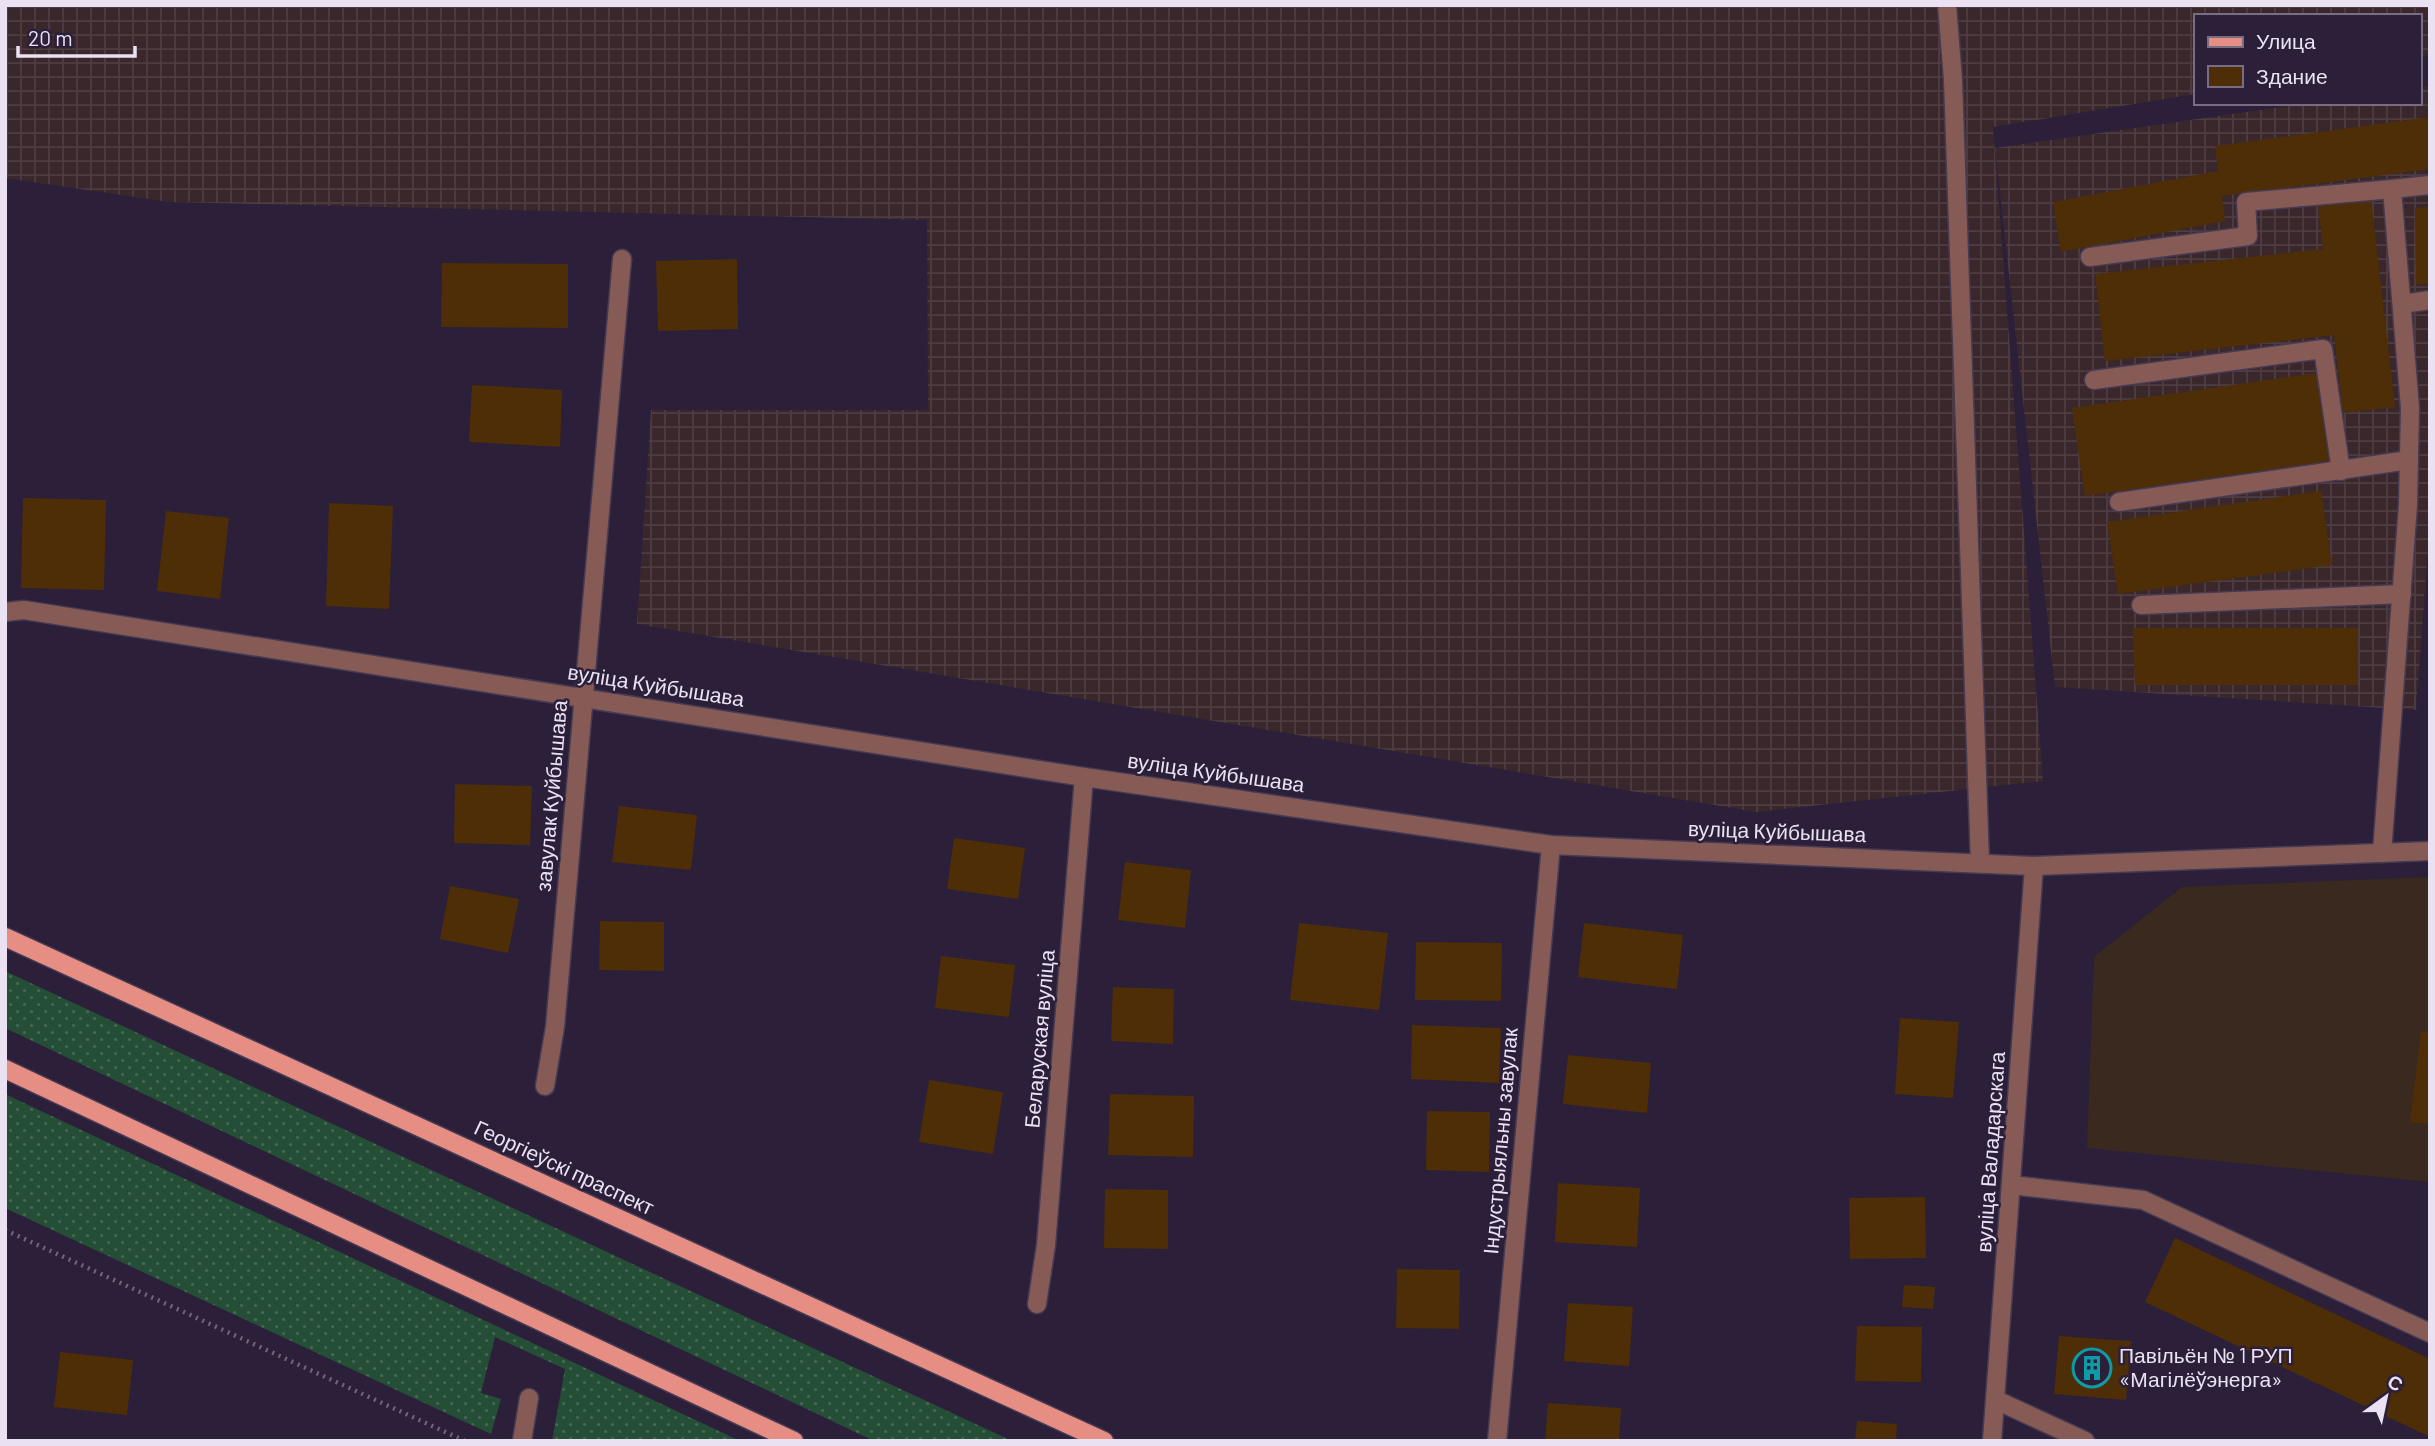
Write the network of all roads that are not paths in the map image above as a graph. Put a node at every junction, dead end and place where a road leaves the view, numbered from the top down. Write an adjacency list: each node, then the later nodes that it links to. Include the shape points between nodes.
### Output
1 (1947, 5): 20 (street)
2 (2430, 185): 3 (street)
3 (2392, 189): 4 (street, via 2246,202 2248,236); 7 (street)
4 (2090, 257)
5 (622, 259): 15 (street, завулак Куйбышава)
6 (2430, 300): 7 (street)
7 (2402, 304): 9 (street)
8 (2094, 380): 10 (street, via 2323,349)
9 (2409, 460): 10 (street); 12 (street)
10 (2341, 471): 11 (street)
11 (2119, 502)
12 (2402, 594): 13 (street); 19 (street)
13 (2141, 605)
14 (5, 612): 15 (street, вуліца Куйбышава, via 24,610)
15 (584, 698): 16 (street, вуліца Куйбышава); 24 (street, завулак Куйбышава, via 555,1027)
16 (1084, 777): 17 (street, вуліца Куйбышава); 26 (street, Беларуская вуліца, via 1046,1245)
17 (1551, 845): 20 (street, вуліца Куйбышава); 33 (street, Індустрыяльны завулак)
18 (2430, 851): 19 (street, вуліца Куйбышава)
19 (2382, 853): 21 (street, вуліца Куйбышава)
20 (1980, 863): 21 (street, вуліца Куйбышава)
21 (2034, 866): 25 (street, вуліца Валадарскага)
22 (5, 937): 32 (main road, Георгіеўскі праспект)
23 (5, 1069): 31 (main road)
24 (545, 1086)
25 (2011, 1185): 27 (street, via 2143,1200); 29 (street, вуліца Валадарскага)
26 (1037, 1304)
27 (2430, 1333)
28 (529, 1398): 30 (street)
29 (1996, 1400): 34 (street, вуліца Валадарскага); 35 (street)
30 (522, 1441)
31 (794, 1441)
32 (1104, 1441)
33 (1497, 1441)
34 (1992, 1441)
35 (2085, 1441)

